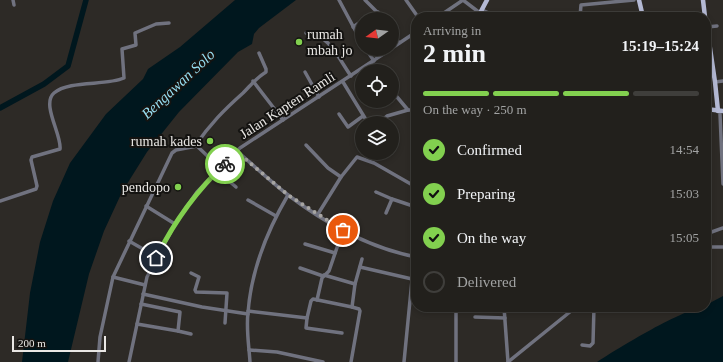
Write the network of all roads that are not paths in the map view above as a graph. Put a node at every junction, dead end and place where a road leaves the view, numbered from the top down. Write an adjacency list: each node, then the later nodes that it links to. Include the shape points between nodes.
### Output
1 (13, 0): 11 (street)
2 (339, 0): 23 (street)
3 (365, 0): 13 (street)
4 (406, 0): 14 (street)
5 (463, 0): 15 (street); 16 (street)
6 (487, 0): 17 (main road)
7 (580, 0): 12 (street)
8 (634, 0): 12 (street)
9 (640, 0): 19 (main road)
10 (703, 0): 20 (main road)
11 (14, 5)
12 (580, 5): 18 (street)
13 (378, 12)
14 (414, 12)
15 (445, 12)
16 (479, 12)
17 (481, 12)
18 (580, 12)
19 (642, 12)
20 (704, 12)
21 (169, 23): 63 (street, via 156,24 136,33 136,45 122,49 124,78 72,86 52,94 50,104 60,149 32,157 36,189)
22 (717, 26): 24 (street)
23 (353, 27): 25 (street)
24 (711, 27)
25 (355, 31)
26 (306, 33): 36 (street, via 312,32 328,44)
27 (411, 35): 28 (street, Jalan Kapten Ramli)
28 (399, 43)
29 (259, 53): 37 (street, via 266,72)
30 (369, 56): 32 (street)
31 (380, 56): 32 (street, Jalan Kapten Ramli)
32 (372, 62): 36 (street, Jalan Kapten Ramli)
33 (711, 62): 34 (main road)
34 (713, 68): 40 (main road)
35 (305, 72): 41 (street)
36 (351, 76): 39 (street, Jalan Kapten Ramli)
37 (253, 81): 48 (street); 51 (street, via 213,121)
38 (723, 81): 40 (street)
39 (343, 82): 41 (street, Jalan Kapten Ramli); 46 (street)
40 (715, 82): 44 (main road)
41 (319, 97): 48 (street, Jalan Kapten Ramli)
42 (399, 99): 43 (street)
43 (408, 110): 47 (street)
44 (720, 113): 55 (street)
45 (339, 114): 49 (street, via 348,127)
46 (363, 116)
47 (387, 116)
48 (283, 120): 52 (street, Jalan Kapten Ramli)
49 (355, 122)
50 (306, 145): 54 (street, via 328,168)
51 (195, 146): 53 (street); 65 (street, via 172,153)
52 (237, 152): 53 (street, Jalan Kapten Ramli); 60 (street)
53 (219, 170): 58 (street); 69 (street, Jalan Kapten Ramli, via 197,192)
54 (341, 177): 56 (street, via 354,158 359,157); 67 (street)
55 (723, 180): 57 (street)
56 (411, 184)
57 (723, 184)
58 (236, 187)
59 (376, 192): 61 (street)
60 (288, 195): 67 (street); 68 (street)
61 (392, 199): 64 (street); 66 (street)
62 (248, 200): 68 (street)
63 (0, 201)
64 (411, 205)
65 (146, 206): 69 (street); 73 (street)
66 (386, 213)
67 (318, 214): 71 (street)
68 (276, 216): 95 (street, via 260,257)
69 (175, 224): 79 (street, Jalan Kapten Ramli)
70 (723, 228): 72 (street)
71 (343, 230): 77 (street); 78 (street, via 384,249)
72 (711, 232)
73 (129, 241): 79 (street); 85 (street)
74 (305, 244): 77 (street)
75 (711, 247): 76 (street)
76 (723, 247)
77 (335, 253): 84 (street, via 329,271)
78 (411, 256)
79 (157, 257): 88 (street, Jalan Kapten Ramli)
80 (362, 259): 81 (street)
81 (360, 267): 86 (street); 87 (street)
82 (300, 268): 84 (street)
83 (192, 273): 94 (street, via 199,277 196,292 227,293)
84 (324, 276): 87 (street); 91 (street)
85 (113, 277): 88 (street); 110 (street, via 100,337)
86 (411, 279)
87 (355, 284): 93 (street)
88 (145, 285): 90 (street, Jalan Kapten Ramli)
89 (411, 289): 115 (street)
90 (143, 294): 92 (street, Jalan Kapten Ramli); 94 (street)
91 (317, 300): 93 (street); 101 (street, via 311,299)
92 (141, 304): 104 (street, Jalan Kapten Ramli); 105 (street, via 180,312)
93 (352, 307): 114 (street, via 360,311)
94 (225, 311): 95 (street); 103 (street)
95 (248, 312): 101 (street); 109 (street)
96 (456, 312): 116 (street)
97 (504, 312): 102 (street)
98 (570, 312): 117 (street)
99 (594, 312): 108 (street, via 593,343 590,346)
100 (475, 317): 102 (street)
101 (307, 318): 106 (street, via 306,328)
102 (505, 318): 117 (street)
103 (225, 323)
104 (137, 324): 105 (street); 111 (street, Jalan Kapten Ramli)
105 (178, 331): 107 (street)
106 (342, 333)
107 (191, 334)
108 (582, 345)
109 (249, 350): 112 (street); 113 (street, via 277,352)
110 (98, 362)
111 (129, 362)
112 (250, 362)
113 (323, 362)
114 (351, 362)
115 (404, 362)
116 (456, 362)
117 (508, 362)

